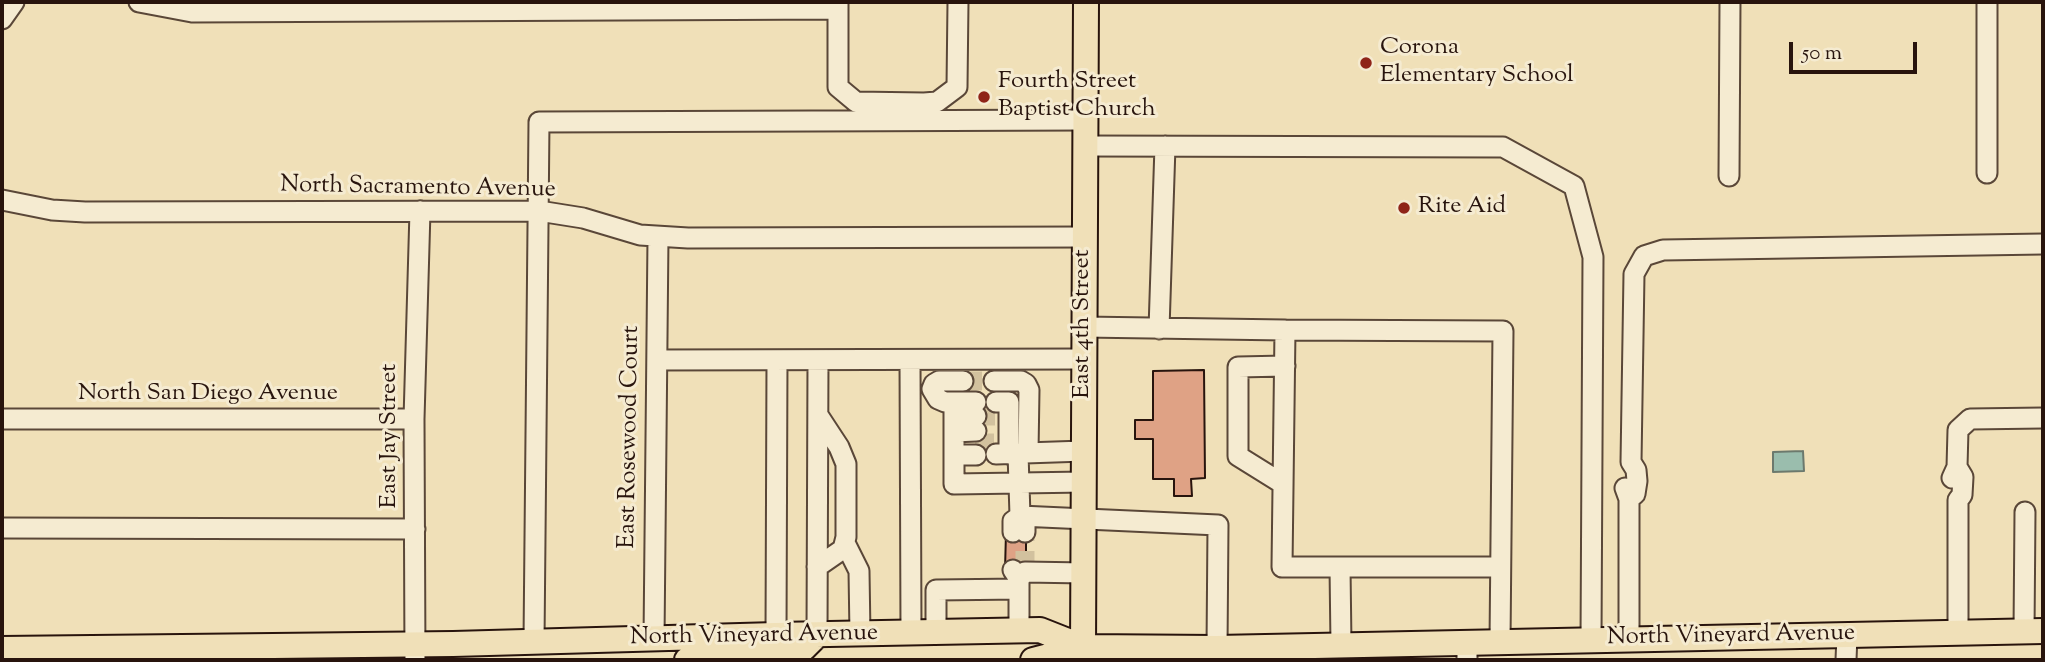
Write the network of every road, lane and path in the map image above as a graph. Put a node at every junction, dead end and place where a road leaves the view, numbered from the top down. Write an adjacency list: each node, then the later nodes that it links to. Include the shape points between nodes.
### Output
1 (14, 2): 8 (street)
2 (139, 2): 7 (street, via 192,12)
3 (958, 2): 7 (street, via 957,87 937,102 856,102 838,88)
4 (1086, 2): 9 (main road, East 4th Street)
5 (1730, 2): 13 (street)
6 (1987, 2): 12 (street)
7 (838, 5)
8 (2, 19)
9 (1086, 120): 10 (main road, East 4th Street); 16 (street, via 539,122)
10 (1086, 146): 11 (street); 18 (main road, East 4th Street)
11 (1165, 146): 21 (street); 63 (street, via 1503,147 1574,186 1593,257)
12 (1987, 173)
13 (1729, 176)
14 (2, 200): 15 (street, North Sacramento Avenue, via 85,212)
15 (419, 211): 16 (street, North Sacramento Avenue); 34 (street, East Jay Street)
16 (538, 211): 17 (street, North Sacramento Avenue); 64 (street)
17 (658, 237): 18 (street, North Sacramento Avenue); 24 (street, East Rosewood Court)
18 (1084, 237): 20 (main road, East 4th Street)
19 (2043, 244): 62 (street, via 1663,250 1644,256 1634,274 1631,462 1625,468)
20 (1084, 327): 21 (street); 23 (main road, East 4th Street)
21 (1159, 329): 22 (street)
22 (1286, 330): 28 (street); 48 (street, via 1503,331)
23 (1084, 359): 27 (street); 37 (main road, East 4th Street)
24 (657, 360): 25 (street); 61 (street, East Rosewood Court)
25 (777, 360): 26 (street); 58 (street)
26 (818, 360): 27 (street); 31 (street)
27 (910, 360): 55 (street)
28 (1285, 366): 40 (street); 40 (street, via 1238,367 1238,456)
29 (995, 381): 36 (street, via 1021,381 1029,390)
30 (963, 382): 35 (street, via 939,381 932,389 945,402)
31 (818, 415): 45 (street, via 846,464); 46 (street)
32 (2043, 418): 56 (street, via 1970,419 1958,430 1957,467 1952,473 1952,492 1958,500)
33 (2, 419): 34 (street, North San Diego Avenue)
34 (414, 419): 44 (street, East Jay Street)
35 (954, 430): 35 (street, via 976,430); 38 (street, via 954,484)
36 (1006, 436): 37 (street); 38 (street)
37 (1084, 451): 39 (main road, East 4th Street)
38 (1019, 482): 39 (street); 42 (street, via 1019,527)
39 (1085, 482): 42 (main road, East 4th Street)
40 (1283, 484): 47 (street, via 1282,566)
41 (2025, 512): 51 (street)
42 (1085, 520): 49 (main road, East 4th Street); 66 (street, via 1217,524)
43 (2, 528): 44 (street)
44 (415, 530): 70 (street, East Jay Street)
45 (846, 545): 46 (street); 57 (street, via 859,571)
46 (817, 567): 59 (street)
47 (1340, 567): 48 (street); 68 (street)
48 (1500, 567): 65 (street)
49 (1085, 573): 50 (street); 72 (main road, East 4th Street)
50 (1020, 576): 52 (street); 53 (street, via 936,590)
51 (2034, 583): 54 (street)
52 (1019, 631): 53 (main road, North Vineyard Avenue); 72 (main road, North Vineyard Avenue, via 1040,630)
53 (936, 632): 55 (main road, North Vineyard Avenue)
54 (2034, 632): 56 (main road, North Vineyard Avenue)
55 (911, 633): 57 (main road, North Vineyard Avenue)
56 (1958, 633): 60 (main road, North Vineyard Avenue)
57 (860, 634): 59 (main road, North Vineyard Avenue)
58 (776, 635): 59 (main road, North Vineyard Avenue); 61 (main road, North Vineyard Avenue)
59 (817, 635): 73 (main road, via 804,648 790,653)
60 (1847, 635): 62 (main road, North Vineyard Avenue); 75 (street)
61 (654, 639): 64 (main road, North Vineyard Avenue)
62 (1629, 639): 63 (main road, North Vineyard Avenue)
63 (1591, 640): 65 (main road, North Vineyard Avenue)
64 (534, 642): 70 (main road, North Vineyard Avenue)
65 (1500, 642): 69 (main road, North Vineyard Avenue)
66 (1217, 648): 71 (main road, North Vineyard Avenue); 72 (main road, North Vineyard Avenue)
67 (2, 649): 70 (main road, North Vineyard Avenue)
68 (1357, 650): 69 (main road, North Vineyard Avenue); 71 (main road, North Vineyard Avenue)
69 (1467, 651)
70 (414, 652)
71 (1266, 654)
72 (1082, 656): 74 (main road, North Vineyard Avenue)
73 (687, 660)
74 (1033, 660)
75 (1846, 660)

